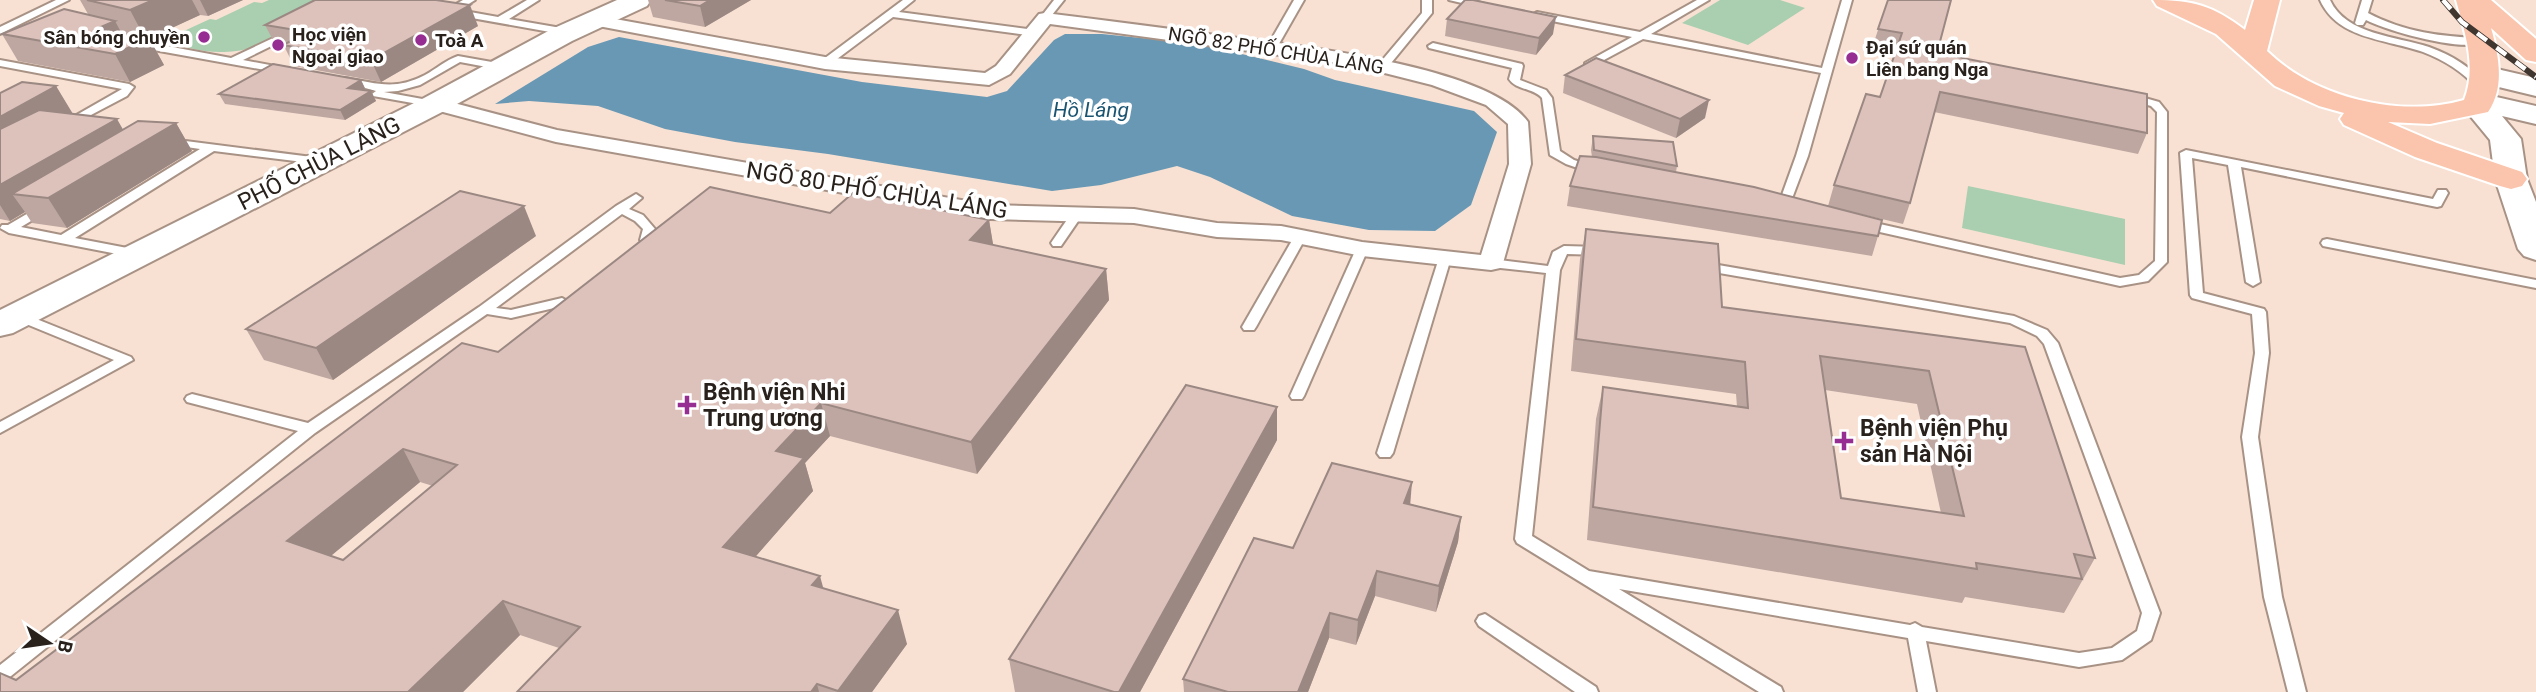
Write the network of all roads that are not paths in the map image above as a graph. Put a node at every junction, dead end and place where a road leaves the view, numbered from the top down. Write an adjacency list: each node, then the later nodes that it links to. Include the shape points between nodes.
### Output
1 (64, 0): 26 (lane)
2 (470, 0): 23 (lane, via 444,10)
3 (534, 0): 23 (lane)
4 (638, 0): 24 (street, PHỐ CHÙA LÁNG)
5 (909, 0): 21 (lane)
6 (1059, 0): 25 (lane)
7 (1299, 0): 34 (lane)
8 (1427, 0): 43 (lane, via 1427,13)
9 (1454, 0): 19 (lane)
10 (1704, 0): 30 (lane)
11 (1847, 0): 45 (lane)
12 (2166, 0): 35 (main road, via 2213,21)
13 (2209, 0): 14 (main road)
14 (2233, 0)
15 (2267, 0): 35 (main road)
16 (2325, 0): 28 (lane, via 2332,14)
17 (2367, 0): 22 (lane)
18 (2472, 0): 32 (main road); 37 (main road)
19 (1497, 8)
20 (1524, 13): 30 (lane)
21 (892, 14): 25 (lane); 41 (lane)
22 (2363, 14): 28 (lane); 32 (lane, via 2412,33)
23 (501, 19): 29 (lane)
24 (593, 20): 29 (street, PHỐ CHÙA LÁNG); 41 (street)
25 (1040, 25): 34 (street, NGÕ 82 PHỐ CHÙA LÁNG); 41 (street, via 1003,70 989,79)
26 (3, 28)
27 (295, 30): 40 (lane)
28 (2357, 30): 48 (lane, via 2428,51 2457,65)
29 (567, 32): 44 (street, PHỐ CHÙA LÁNG)
30 (1643, 35): 42 (lane); 45 (lane)
31 (127, 40): 40 (lane)
32 (2482, 41): 48 (main road)
33 (1433, 46): 57 (lane, via 1518,66 1516,82 1547,98 1554,153)
34 (1272, 47): 43 (street, NGÕ 82 PHỐ CHÙA LÁNG)
35 (2253, 51): 47 (main road, via 2263,65)
36 (13, 53): 38 (lane)
37 (2536, 54)
38 (0, 61): 52 (lane, via 129,87 62,127)
39 (190, 61): 40 (lane, via 299,76)
40 (233, 61)
41 (825, 63)
42 (1589, 65)
43 (1383, 66): 77 (street, NGÕ 82 PHỐ CHÙA LÁNG, via 1493,101 1518,121 1520,164)
44 (503, 67): 50 (street, PHỐ CHÙA LÁNG); 50 (lane, via 458,59 401,87 338,83)
45 (1824, 71): 63 (lane, via 1801,163 1777,205)
46 (2536, 87): 48 (street)
47 (2315, 93): 48 (main road, via 2365,107 2428,116 2458,113); 58 (main road, via 2382,132 2459,162)
48 (2481, 93): 51 (street); 58 (street)
49 (2120, 96): 65 (lane, via 2155,104 2162,112 2161,262 2143,278 2120,282)
50 (435, 104): 55 (street, PHỐ CHÙA LÁNG); 64 (street, NGÕ 80 PHỐ CHÙA LÁNG, via 556,136 990,212)
51 (2536, 115)
52 (90, 131)
53 (158, 140): 54 (lane)
54 (212, 147): 55 (lane); 68 (lane)
55 (321, 161): 74 (street, PHỐ CHÙA LÁNG)
56 (2234, 163): 59 (lane, via 2437,203); 80 (lane); 98 (lane, via 2186,153 2197,295 2259,312 2262,353 2250,437 2273,597)
57 (1609, 172)
58 (2524, 176): 73 (street)
59 (2442, 193)
60 (636, 198): 62 (lane)
61 (55, 201): 66 (lane)
62 (620, 209): 69 (lane, via 649,229); 83 (lane)
63 (1797, 209)
64 (1077, 214): 67 (street, NGÕ 80 PHỐ CHÙA LÁNG, via 1134,216); 70 (lane)
65 (1851, 222)
66 (4, 228): 68 (lane)
67 (1300, 237): 72 (street, NGÕ 80 PHỐ CHÙA LÁNG); 85 (lane)
68 (64, 239): 74 (lane)
69 (646, 240)
70 (1057, 243)
71 (2327, 243): 81 (lane)
72 (1362, 249): 76 (street, NGÕ 80 PHỐ CHÙA LÁNG); 86 (lane)
73 (2536, 249)
74 (139, 254): 84 (street, PHỐ CHÙA LÁNG)
75 (1618, 254): 79 (lane, via 1564,250)
76 (1446, 258): 77 (street, NGÕ 80 PHỐ CHÙA LÁNG); 90 (lane)
77 (1491, 263): 79 (lane)
78 (1687, 264): 93 (lane, via 2014,320 2042,333 2051,343 2151,613 2145,635 2116,655 2079,660)
79 (1553, 270): 91 (lane, via 1523,539)
80 (2253, 282)
81 (2536, 284)
82 (562, 302): 83 (lane, via 511,314)
83 (484, 310): 89 (lane)
84 (9, 321): 88 (lane, via 126,359)
85 (1249, 327)
86 (1297, 396)
87 (191, 399): 89 (lane)
88 (0, 428)
89 (310, 429): 94 (lane)
90 (1385, 453)
91 (1586, 577): 93 (lane); 96 (lane)
92 (1485, 621): 95 (lane)
93 (1915, 630): 97 (lane)
94 (0, 675)
95 (1589, 692)
96 (1774, 692)
97 (1927, 692)
98 (2297, 692)

